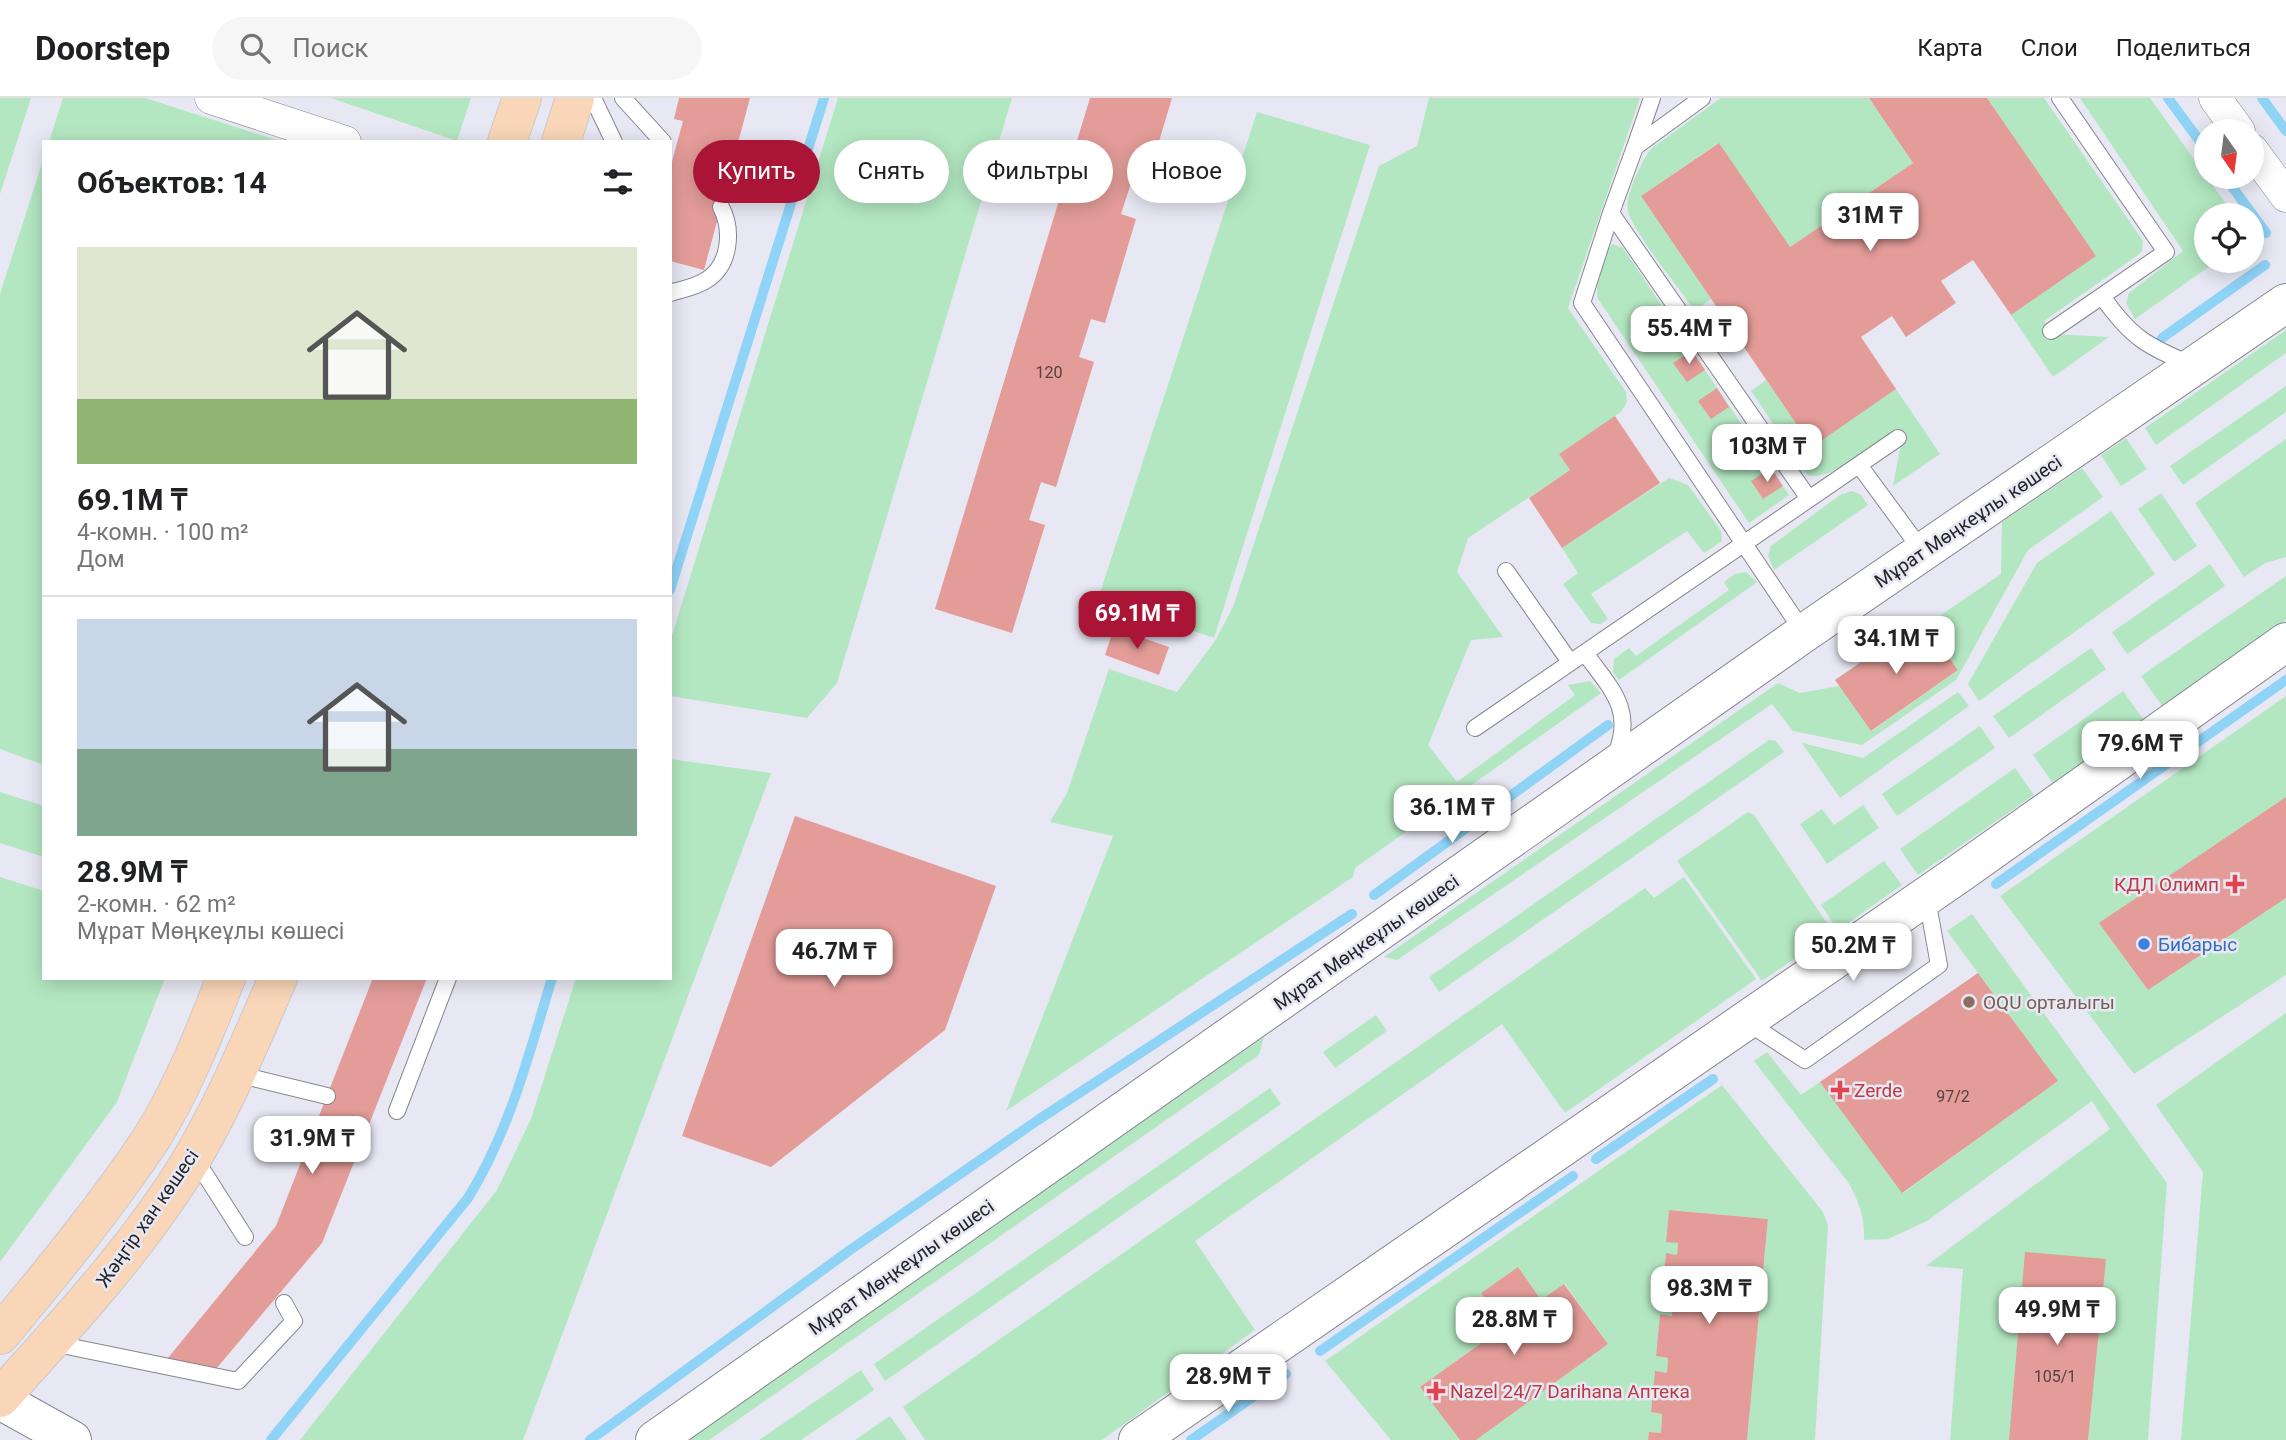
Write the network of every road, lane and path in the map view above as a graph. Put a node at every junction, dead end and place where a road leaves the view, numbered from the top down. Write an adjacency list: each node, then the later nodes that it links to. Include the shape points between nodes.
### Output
1 (211, 98): 11 (street)
2 (522, 98): 12 (main road)
3 (575, 98): 13 (main road)
4 (593, 98): 14 (lane)
5 (623, 98): 15 (lane)
6 (1652, 98): 16 (lane)
7 (1702, 98): 16 (lane)
8 (2060, 98): 22 (lane, via 2166,252)
9 (2215, 98): 10 (street)
10 (2230, 119)
11 (339, 140)
12 (508, 140)
13 (562, 140)
14 (613, 140)
15 (661, 140)
16 (1635, 147): 20 (lane)
17 (2264, 166): 18 (street)
18 (2286, 196)
19 (721, 207): 21 (lane, via 728,242 718,270 698,285)
20 (1611, 214): 28 (lane); 29 (lane, via 1582,303)
21 (672, 292)
22 (2102, 296): 24 (lane); 25 (lane, via 2124,327 2150,347)
23 (2286, 303): 25 (main road, Мұрат Мөңкеұлы көшесі)
24 (2051, 331)
25 (2195, 367): 30 (main road, Мұрат Мөңкеұлы көшесі)
26 (1898, 438): 27 (lane)
27 (1859, 466): 28 (lane); 30 (lane)
28 (1809, 499): 29 (lane)
29 (1744, 542): 32 (lane); 34 (lane)
30 (1923, 552): 32 (main road, Мұрат Мөңкеұлы көшесі)
31 (1506, 571): 35 (lane)
32 (1804, 633): 37 (main road, Мұрат Мөңкеұлы көшесі)
33 (2286, 642): 38 (main road)
34 (1585, 653): 35 (lane); 37 (lane, via 1614,692 1623,715 1622,739)
35 (1570, 662): 36 (lane)
36 (1475, 728)
37 (1598, 779): 53 (main road, Мұрат Мөңкеұлы көшесі)
38 (1926, 896): 42 (main road); 42 (lane, via 1939,965 1805,1059)
39 (225, 980): 49 (main road, via 204,1034 152,1136 82,1237)
40 (277, 980): 43 (main road, Жәңгір хан көшесі)
41 (447, 980): 45 (lane)
42 (1745, 1021): 54 (main road)
43 (236, 1074): 44 (lane); 46 (main road, Жәңгір хан көшесі)
44 (327, 1096)
45 (397, 1111)
46 (193, 1154): 47 (lane); 50 (main road, Жәңгір хан көшесі, via 102,1284)
47 (245, 1237)
48 (284, 1303): 50 (lane, via 294,1321 238,1381)
49 (0, 1335)
50 (50, 1343): 51 (main road, Жәңгір хан көшесі)
51 (0, 1399): 52 (main road)
52 (72, 1440)
53 (655, 1440)
54 (1138, 1440)

